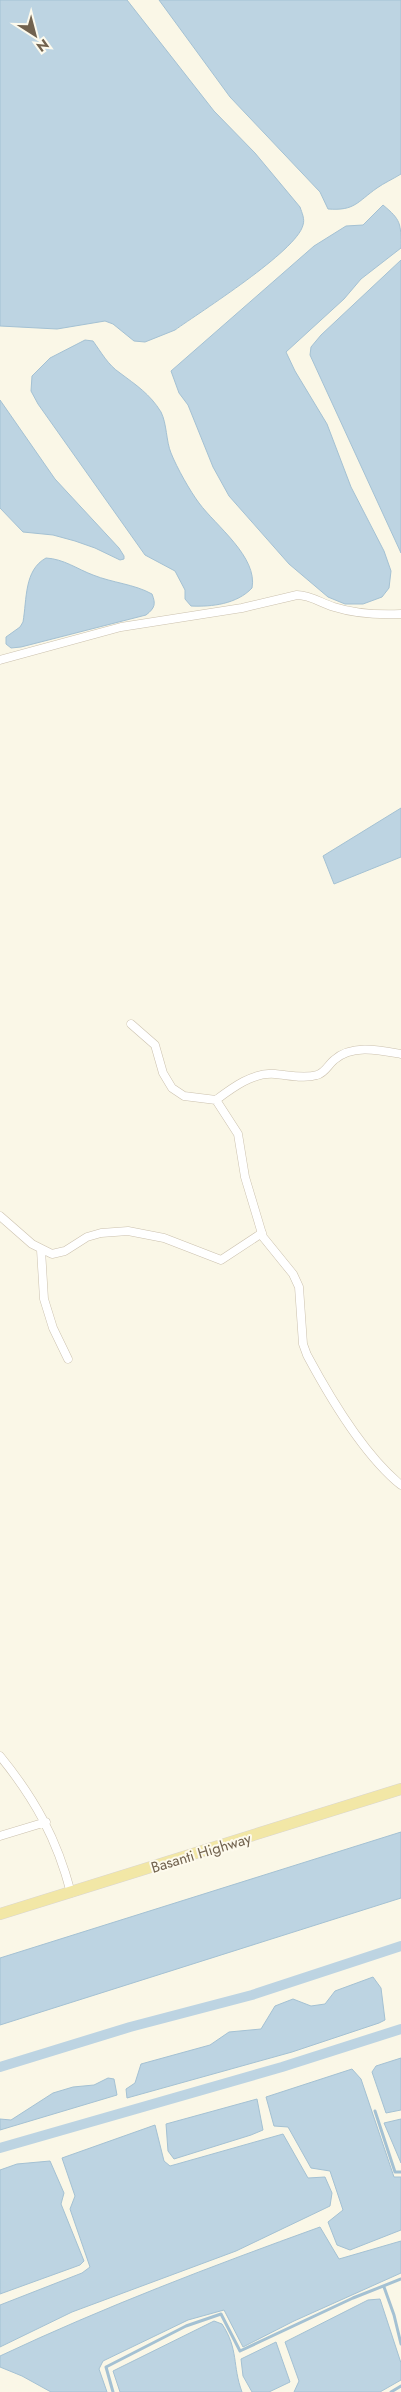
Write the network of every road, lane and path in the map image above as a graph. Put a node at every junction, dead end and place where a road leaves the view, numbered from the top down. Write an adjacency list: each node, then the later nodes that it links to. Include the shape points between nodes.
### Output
1 (401, 614): 2 (street, via 360,613 297,595 242,608 121,627)
2 (0, 660)
3 (131, 1024): 5 (street, via 155,1045 172,1088 184,1096)
4 (401, 1054): 5 (street, via 355,1050 339,1056 320,1074 255,1077)
5 (216, 1100): 7 (street, via 238,1134 245,1177)
6 (0, 1216): 8 (street)
7 (262, 1233): 8 (street, via 221,1260 164,1238 113,1230 94,1235 58,1253); 10 (street, via 270,1248 293,1274 299,1288 303,1344 312,1366 375,1460)
8 (41, 1250): 9 (street, via 44,1299)
9 (68, 1360)
10 (401, 1484)
11 (0, 1756): 13 (street)
12 (401, 1789): 15 (main road, Basanti Highway)
13 (46, 1822): 14 (street); 15 (street)
14 (0, 1836)
15 (70, 1892): 16 (main road, Basanti Highway)
16 (0, 1914)

